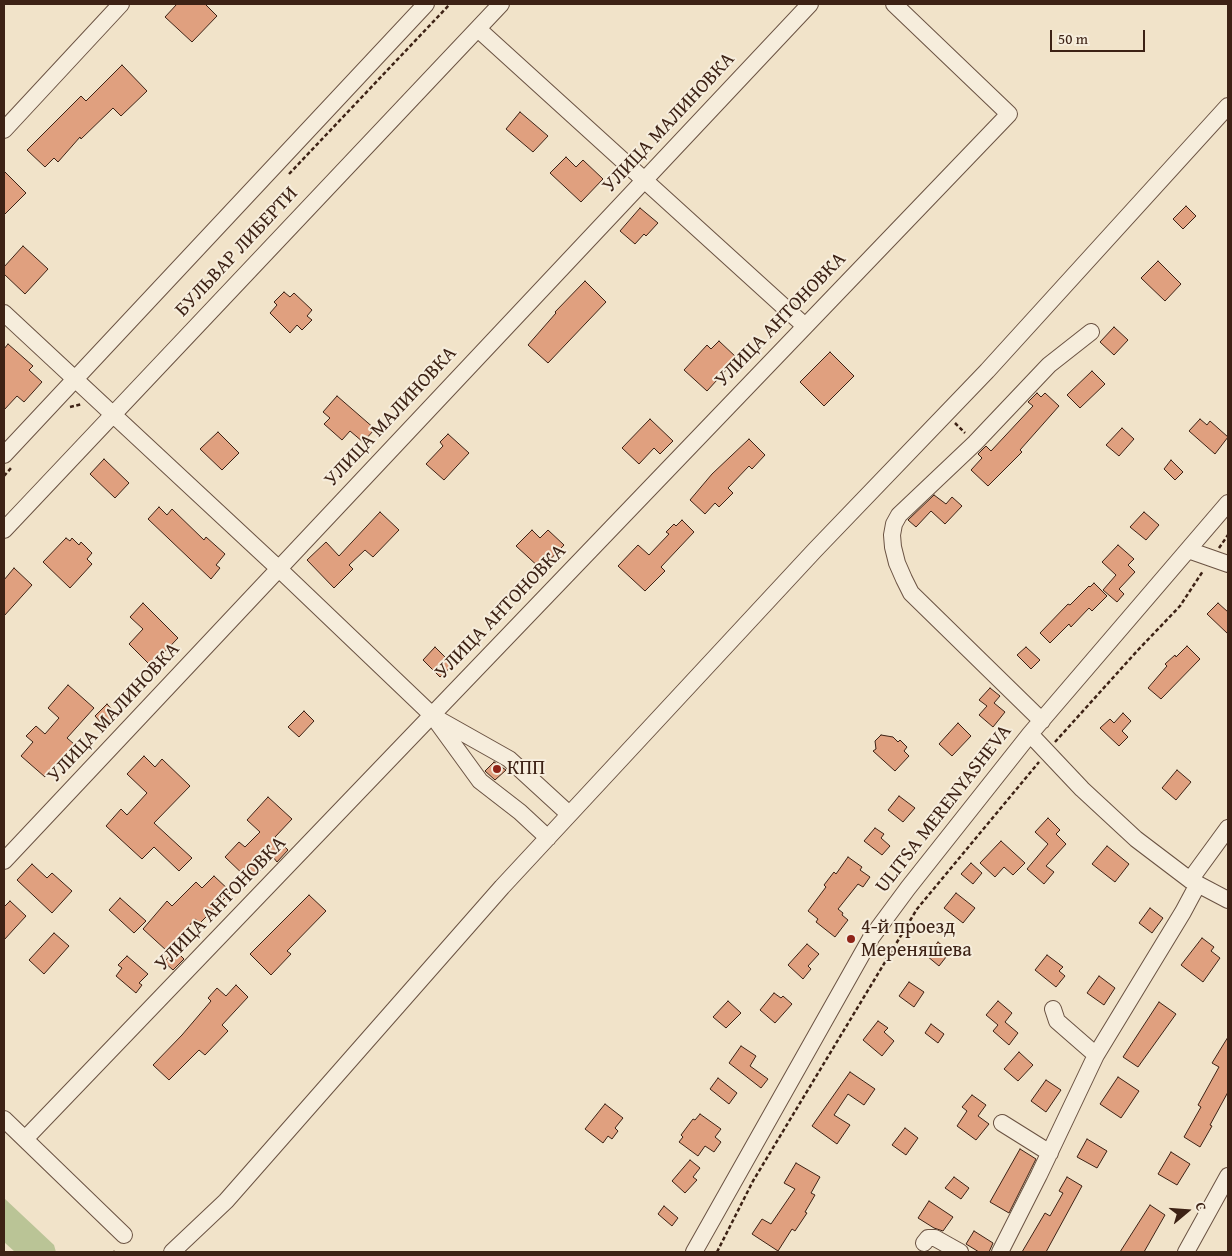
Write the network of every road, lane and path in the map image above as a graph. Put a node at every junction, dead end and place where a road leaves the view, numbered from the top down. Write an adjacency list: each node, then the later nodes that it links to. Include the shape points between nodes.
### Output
1 (121, 4): 9 (street)
2 (426, 4): 15 (street, БУЛЬВАР ЛИБЕРТИ)
3 (450, 4): 10 (path)
4 (502, 4): 7 (street, БУЛЬВАР ЛИБЕРТИ)
5 (810, 4): 11 (street, УЛИЦА МАЛИНОВКА)
6 (894, 4): 13 (street, УЛИЦА АНТОНОВКА, via 1009,114)
7 (478, 29): 11 (street); 19 (street, БУЛЬВАР ЛИБЕРТИ)
8 (1228, 106): 18 (street)
9 (4, 130)
10 (286, 177)
11 (644, 180): 13 (street); 29 (street, УЛИЦА МАЛИНОВКА)
12 (4, 313): 15 (street)
13 (805, 326): 30 (street, УЛИЦА АНТОНОВКА)
14 (1091, 332): 20 (street, via 1049,365)
15 (75, 379): 16 (street); 21 (street, БУЛЬВАР ЛИБЕРТИ)
16 (98, 401): 17 (path); 19 (street)
17 (67, 407)
18 (946, 413): 20 (path); 34 (street)
19 (113, 415): 24 (street, БУЛЬВАР ЛИБЕРТИ); 29 (street)
20 (975, 443): 31 (street, via 899,515 892,535 894,548 911,593)
21 (10, 459): 22 (path)
22 (4, 476)
23 (1228, 503): 26 (street, ULITSA MERENYASHEVA)
24 (4, 530)
25 (1228, 535): 27 (path)
26 (1188, 550): 27 (street); 31 (street, ULITSA MERENYASHEVA)
27 (1212, 558): 28 (street); 33 (path, via 1180,606)
28 (1228, 564)
29 (278, 568): 30 (street); 37 (street, УЛИЦА МАЛИНОВКА)
30 (432, 715): 34 (street, via 508,759); 36 (street, via 480,781); 44 (street, УЛИЦА АНТОНОВКА)
31 (1042, 721): 32 (street, ULITSA MERENYASHEVA)
32 (1030, 734): 33 (street); 50 (street, ULITSA MERENYASHEVA, via 871,938)
33 (1047, 752): 38 (street, via 1136,839); 51 (path, via 917,909 753,1181)
34 (569, 814): 36 (street)
35 (1228, 828): 38 (street)
36 (548, 838): 49 (street, via 226,1201)
37 (4, 861)
38 (1194, 882): 39 (street); 41 (street, via 1183,912)
39 (1228, 900)
40 (1053, 1009): 41 (street, via 1057,1021)
41 (1096, 1055): 45 (street)
42 (4, 1119): 44 (street)
43 (1002, 1123): 45 (street)
44 (25, 1139): 47 (street)
45 (1050, 1153): 53 (street)
46 (1228, 1176): 54 (street)
47 (124, 1235)
48 (924, 1243): 52 (street, via 928,1238 935,1238)
49 (172, 1252)
50 (694, 1252)
51 (717, 1252)
52 (960, 1252)
53 (1000, 1252)
54 (1186, 1252)

